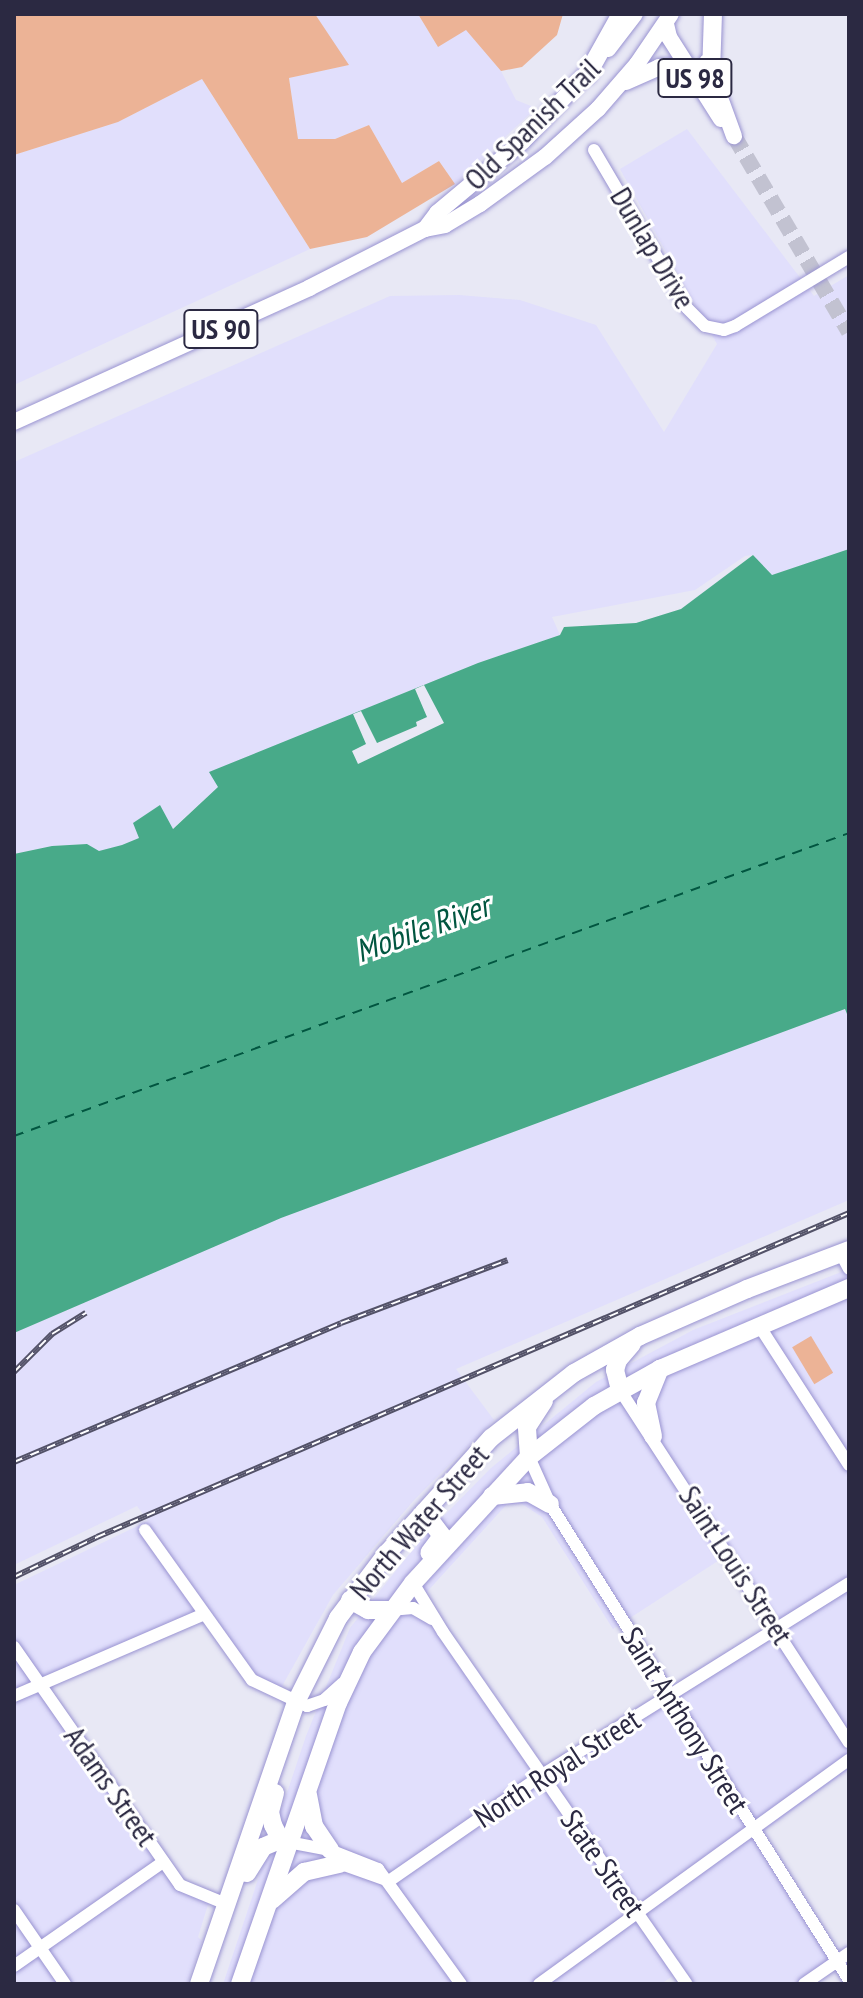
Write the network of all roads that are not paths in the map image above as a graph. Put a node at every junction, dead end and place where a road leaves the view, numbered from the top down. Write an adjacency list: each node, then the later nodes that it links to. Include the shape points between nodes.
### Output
1 (621, 14): 8 (highway)
2 (635, 14): 8 (main road, Old Spanish Trail / US 90)
3 (706, 14): 7 (main road, US 98, via 704,41)
4 (713, 14): 7 (highway)
5 (665, 17): 6 (main road, US 98 / US 98, via 669,37); 9 (main road, Old Spanish Trail / US 90); 10 (main road)
6 (687, 67): 9 (main road, via 659,67); 10 (main road, US 98 / US 98, via 732,132)
7 (711, 74): 10 (main road, US 98)
8 (587, 75): 12 (main road, Old Spanish Trail / US 90, via 511,153 437,213)
9 (621, 84): 12 (main road, Old Spanish Trail / US 90, via 519,177 445,225)
10 (723, 110)
11 (594, 150): 13 (street, Dunlap Drive, via 687,308 705,326 735,326)
12 (425, 229): 14 (main road, Old Spanish Trail / US 90, via 309,288)
13 (849, 257)
14 (14, 422)
15 (845, 1251): 16 (street); 19 (highway, North Water Street)
16 (849, 1269)
17 (849, 1288): 18 (highway, North Water Street)
18 (760, 1327): 20 (highway, North Water Street); 25 (street)
19 (640, 1336): 21 (highway, North Water Street); 22 (highway, via 618,1360)
20 (660, 1369): 22 (highway, North Water Street); 23 (highway, via 646,1403)
21 (566, 1378): 22 (highway, via 600,1371); 24 (highway, via 527,1427); 28 (highway, North Water Street, via 491,1438)
22 (620, 1390): 23 (street, Saint Louis Street); 24 (highway, North Water Street)
23 (653, 1436): 36 (street, Saint Louis Street)
24 (529, 1457): 26 (highway, North Water Street); 27 (street, Saint Anthony Street)
25 (849, 1465)
26 (492, 1496): 27 (highway, via 528,1492); 30 (highway, North Water Street)
27 (550, 1504): 40 (street, Saint Anthony Street)
28 (424, 1512): 30 (highway, via 441,1538 419,1565); 32 (highway, North Water Street)
29 (145, 1530): 34 (street)
30 (413, 1583): 33 (highway, North Water Street); 35 (street, State Street)
31 (849, 1583): 36 (street, North Royal Street)
32 (350, 1600): 33 (highway, via 372,1611); 42 (highway, North Water Street)
33 (390, 1610): 35 (street, via 420,1610); 38 (highway, North Water Street)
34 (204, 1614): 39 (street); 42 (street, via 252,1680)
35 (438, 1624): 46 (street, State Street)
36 (777, 1629): 40 (street, North Royal Street); 44 (street, Saint Louis Street)
37 (14, 1647): 39 (street, Adams Street)
38 (350, 1675): 42 (street, via 321,1702); 47 (highway, North Water Street)
39 (40, 1685): 41 (street); 51 (street, Adams Street)
40 (669, 1695): 46 (street, North Royal Street); 48 (street, Saint Anthony Street)
41 (14, 1696)
42 (296, 1702): 43 (highway, North Water Street)
43 (289, 1720): 49 (highway, via 286,1758 270,1812 276,1833); 53 (highway, North Water Street)
44 (849, 1742)
45 (849, 1760): 48 (street)
46 (542, 1775): 52 (street, North Royal Street); 56 (street, State Street)
47 (307, 1789): 49 (highway, North Water Street); 50 (highway, via 314,1826)
48 (753, 1829): 56 (street); 59 (street, Saint Anthony Street)
49 (288, 1842): 50 (street); 54 (highway, North Water Street); 62 (highway, via 271,1843 253,1858 221,1948)
50 (335, 1857): 52 (street); 54 (highway, via 304,1872)
51 (163, 1862): 53 (street, Adams Street, via 180,1885); 57 (street)
52 (389, 1881): 65 (street)
53 (226, 1904): 62 (highway, North Water Street)
54 (267, 1905): 64 (highway, North Water Street)
55 (14, 1910): 57 (street)
56 (637, 1912): 66 (street); 67 (street, State Street)
57 (40, 1947): 60 (street); 63 (street)
58 (849, 1953): 59 (street)
59 (837, 1961): 61 (street, Saint Anthony Street); 68 (street)
60 (14, 1966)
61 (849, 1980)
62 (199, 1982)
63 (65, 1984)
64 (240, 1984)
65 (461, 1984)
66 (539, 1984)
67 (687, 1984)
68 (804, 1984)

